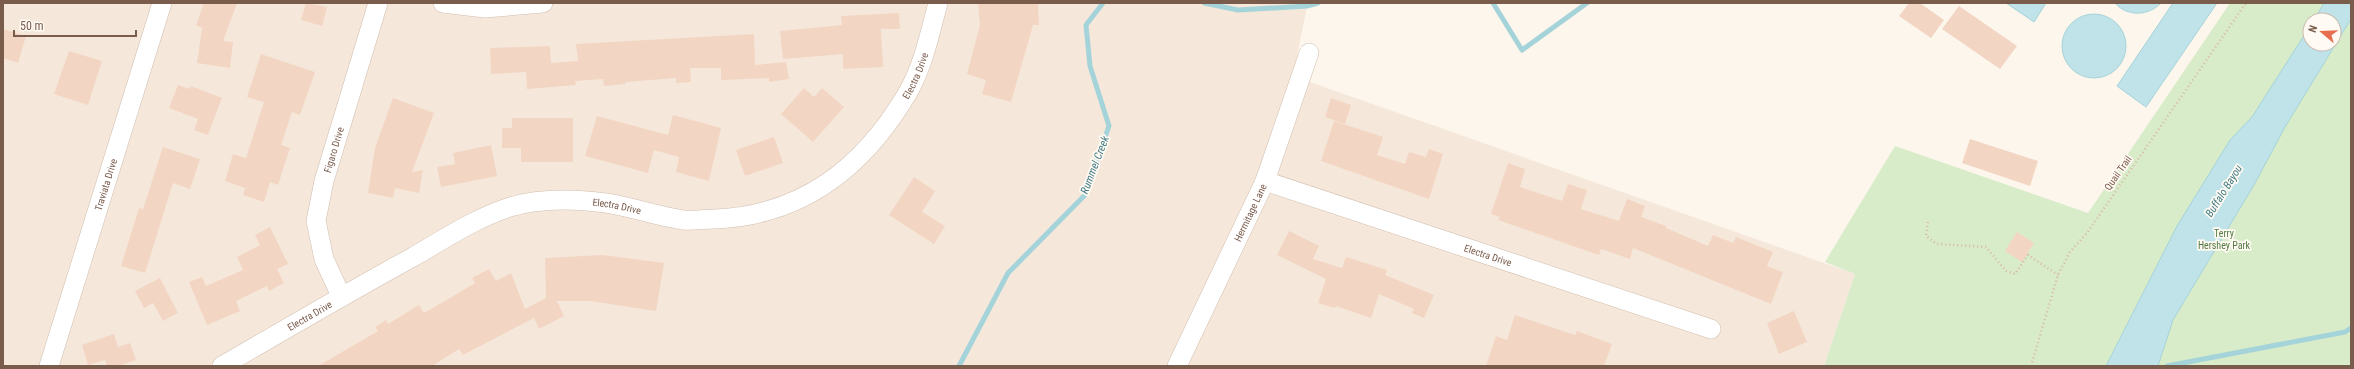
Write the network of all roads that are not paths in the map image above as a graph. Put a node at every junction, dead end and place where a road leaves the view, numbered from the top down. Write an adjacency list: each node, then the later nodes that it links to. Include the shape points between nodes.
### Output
1 (162, 3): 10 (street, Traviata Drive)
2 (378, 3): 8 (street, Figaro Drive, via 324,181 316,221 324,260)
3 (443, 3): 4 (street, via 485,8)
4 (544, 3)
5 (938, 3): 8 (street, Electra Drive, via 927,45 908,93 873,143 845,170 813,194 768,211 734,218 684,220 606,203 574,201 541,202 512,207 485,217)
6 (1309, 53): 7 (street, Hermitage Lane)
7 (1265, 181): 9 (street, Electra Drive); 12 (street, Hermitage Lane)
8 (341, 296): 11 (street, Electra Drive)
9 (1711, 329)
10 (49, 366)
11 (222, 366)
12 (1177, 366)

